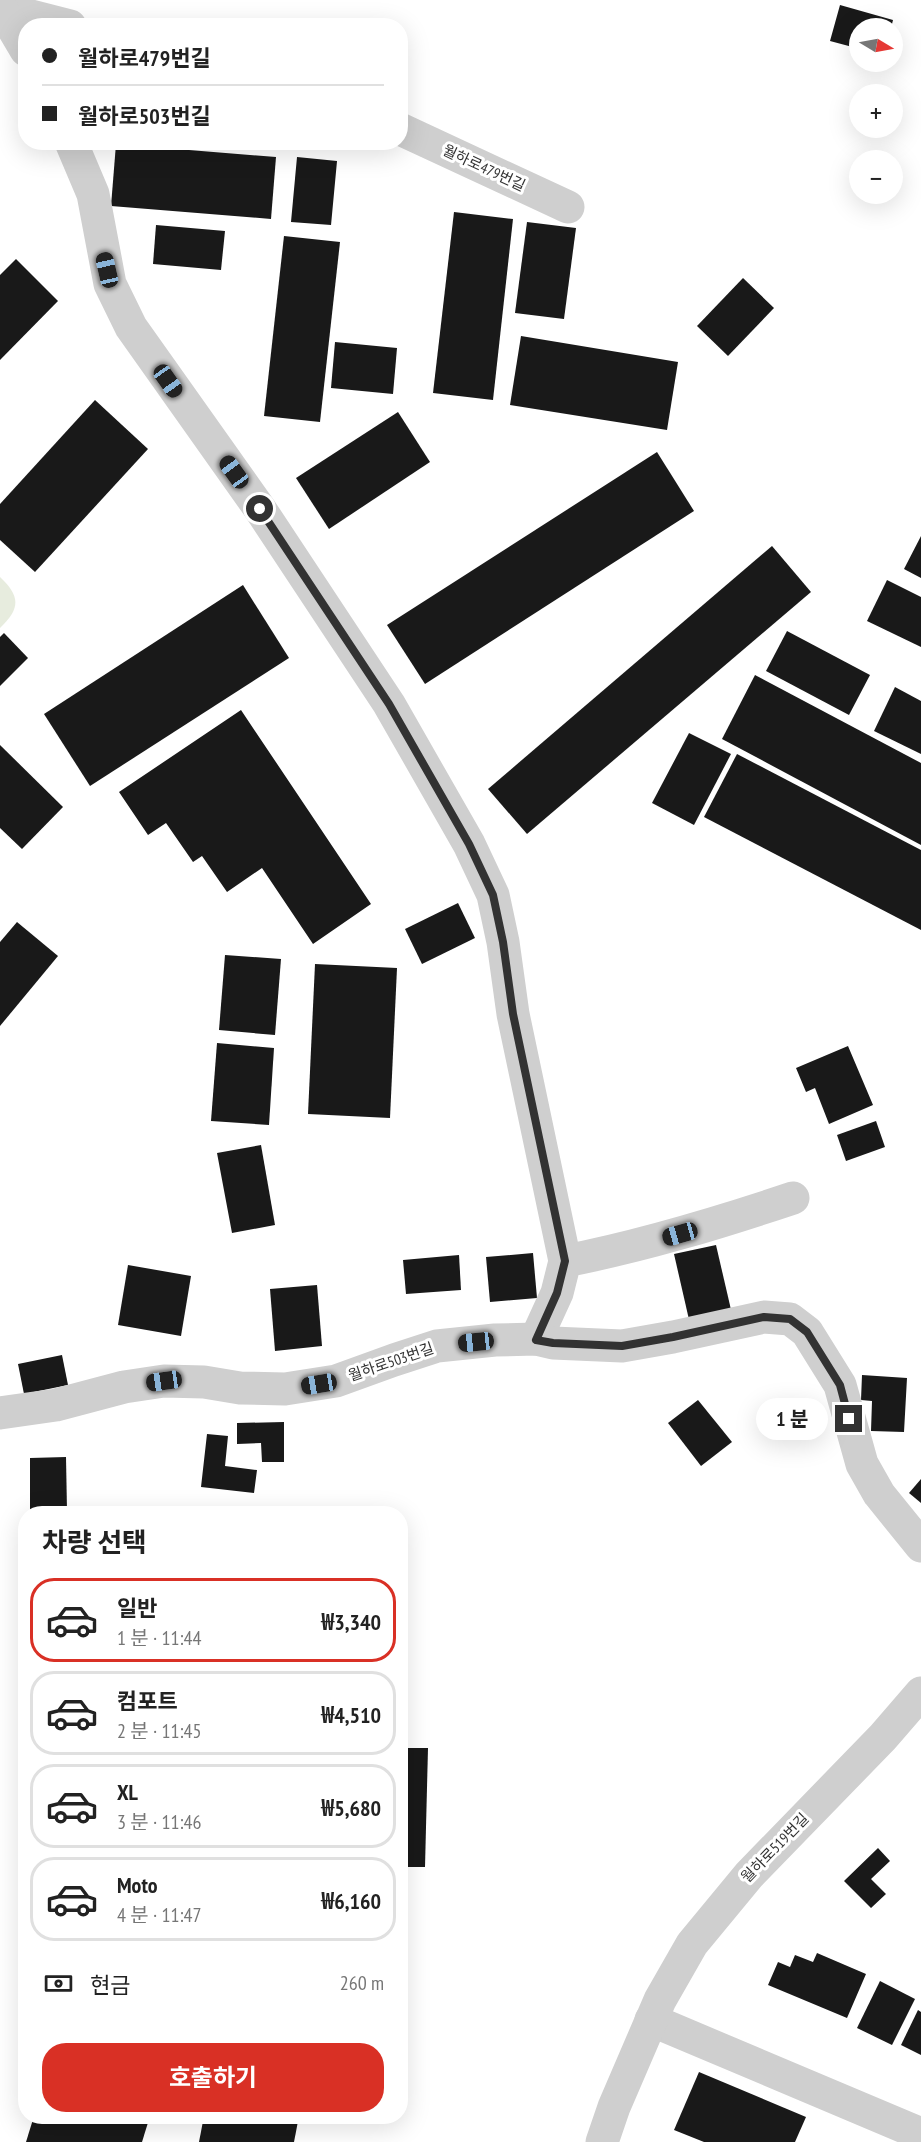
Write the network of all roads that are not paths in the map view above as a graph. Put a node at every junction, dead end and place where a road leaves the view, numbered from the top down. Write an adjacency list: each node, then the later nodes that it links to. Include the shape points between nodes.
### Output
1 (0, 8): 2 (lane); 3 (lane)
2 (39, 18)
3 (18, 37)
4 (408, 133): 6 (lane, 월하로479번길)
5 (74, 150): 8 (lane, via 93,194 110,284 131,327 260,509 389,704 469,844 493,895 513,1014)
6 (568, 207)
7 (793, 1198): 8 (lane, via 658,1240)
8 (565, 1261): 9 (lane, via 557,1293)
9 (536, 1340): 10 (lane, 월하로503번길, via 437,1346 336,1381 285,1389 164,1381); 11 (lane, 월하로503번길, via 622,1346 764,1317 790,1319 807,1332 840,1385 862,1464 879,1494)
10 (0, 1413)
11 (921, 1546)
12 (921, 1693): 13 (lane, 월하로519번길, via 719,1910 692,1944)
13 (651, 2020): 14 (lane); 15 (lane, 월하로519번길)
14 (921, 2134)
15 (602, 2142)

